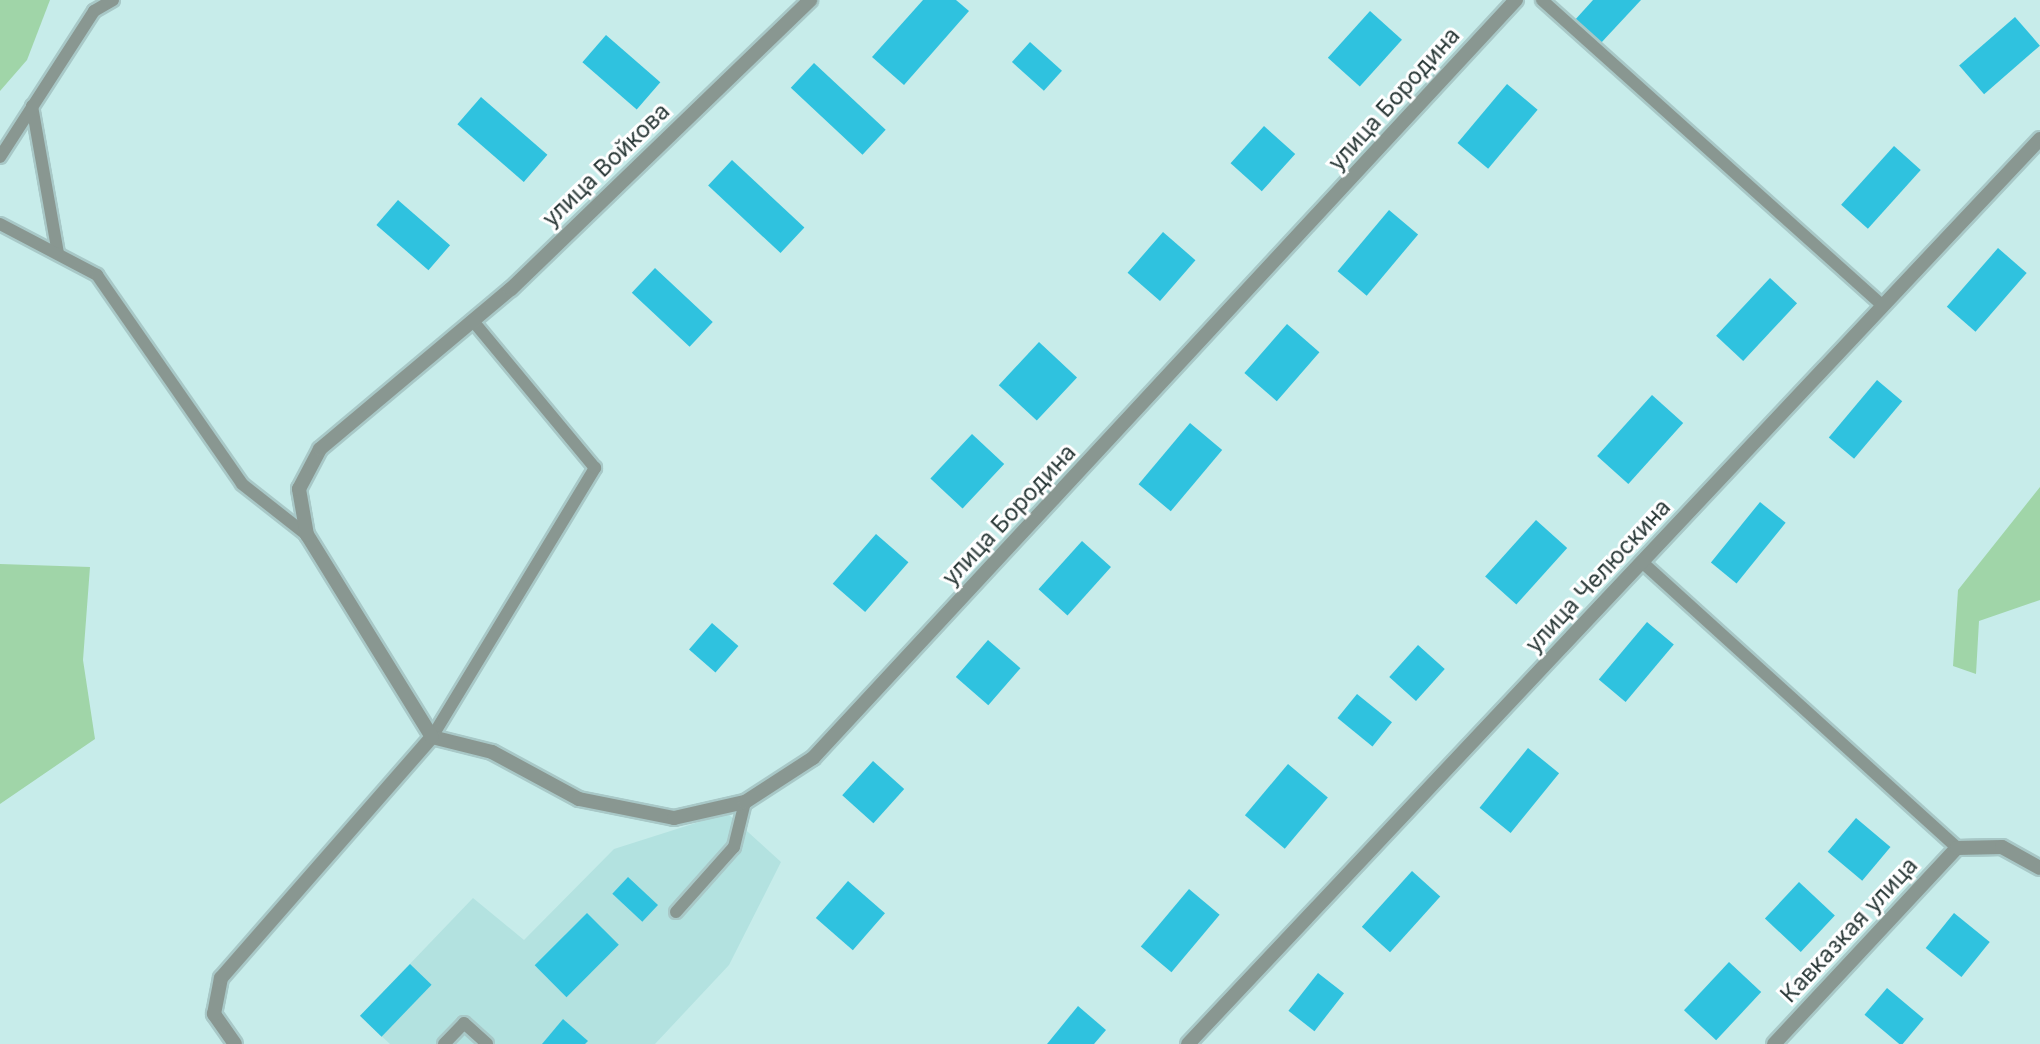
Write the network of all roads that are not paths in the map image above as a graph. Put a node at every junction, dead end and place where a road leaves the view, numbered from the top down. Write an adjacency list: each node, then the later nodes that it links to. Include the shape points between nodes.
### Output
1 (113, 0): 5 (lane, via 94,11)
2 (810, 0): 11 (street, улица Войкова)
3 (1516, 0): 15 (street, улица Бородина, via 813,758)
4 (1542, 0): 10 (lane)
5 (32, 107): 7 (lane); 9 (lane)
6 (2040, 139): 10 (street, улица Челюскина)
7 (0, 157)
8 (0, 224): 9 (lane)
9 (58, 254): 12 (lane, via 97,275 242,484)
10 (1883, 306): 13 (street, улица Челюскина)
11 (471, 320): 12 (street, улица Войкова, via 320,449 299,489); 14 (lane, via 595,468)
12 (307, 535): 14 (street)
13 (1642, 562): 16 (lane); 22 (street, улица Челюскина)
14 (432, 737): 15 (street, улица Бородина, via 492,752 579,799 674,818); 19 (street, via 221,978 214,1014)
15 (745, 802): 18 (lane, via 734,847)
16 (1957, 848): 17 (street, via 2003,847); 23 (street, Кавказкая улица)
17 (2040, 868)
18 (676, 912)
19 (235, 1044)
20 (444, 1044): 21 (lane, via 464,1023)
21 (487, 1044)
22 (1188, 1044)
23 (1774, 1044)

